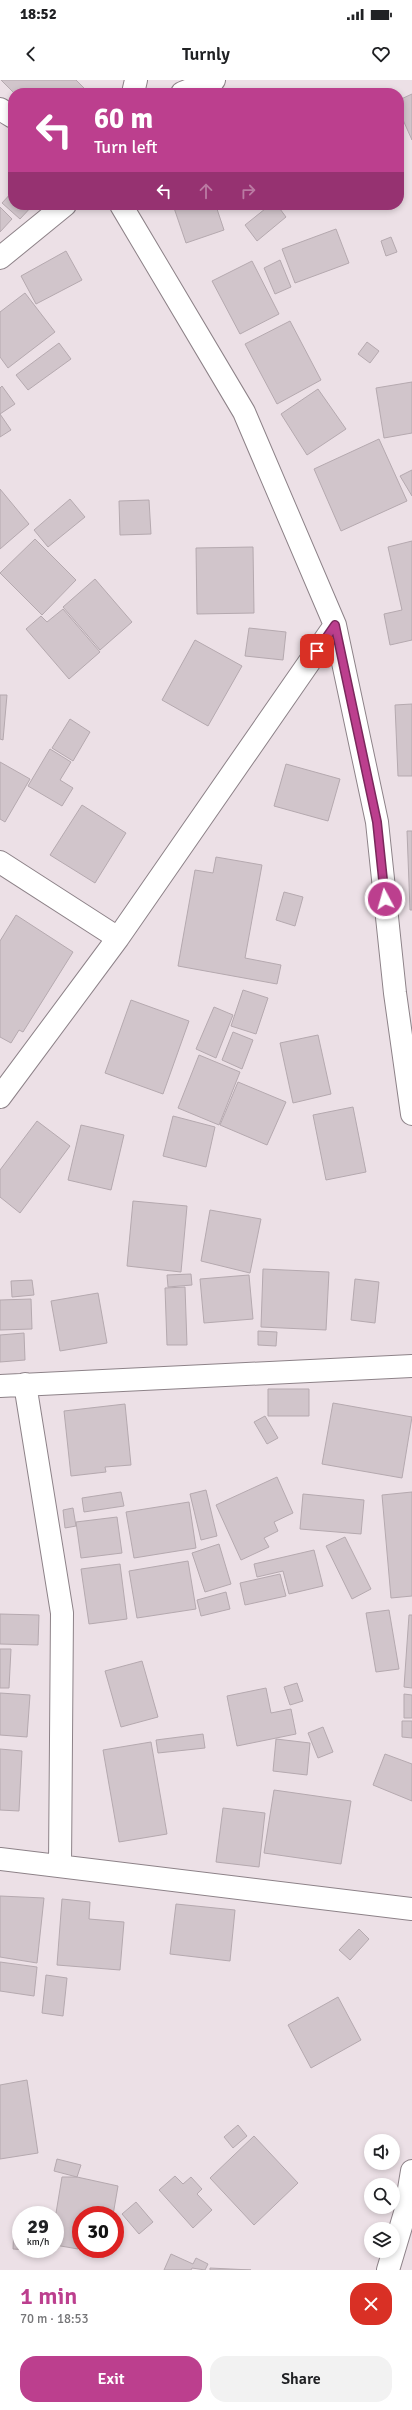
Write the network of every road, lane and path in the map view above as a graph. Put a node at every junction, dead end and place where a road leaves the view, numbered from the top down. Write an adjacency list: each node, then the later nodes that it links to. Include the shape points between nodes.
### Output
1 (214, 80): 2 (street)
2 (194, 88)
3 (59, 210): 5 (street)
4 (124, 210): 6 (street, via 244,412)
5 (0, 258)
6 (335, 625): 8 (street); 10 (street, via 377,822 395,993)
7 (0, 862): 8 (street)
8 (118, 938): 9 (street)
9 (0, 1097)
10 (412, 1114)
11 (412, 1366): 12 (street)
12 (24, 1384): 13 (street); 15 (street, via 62,1613)
13 (0, 1386)
14 (0, 1859): 15 (street)
15 (60, 1866): 16 (street)
16 (412, 1909)
17 (412, 2171): 18 (street, via 405,2213)
18 (388, 2270)

